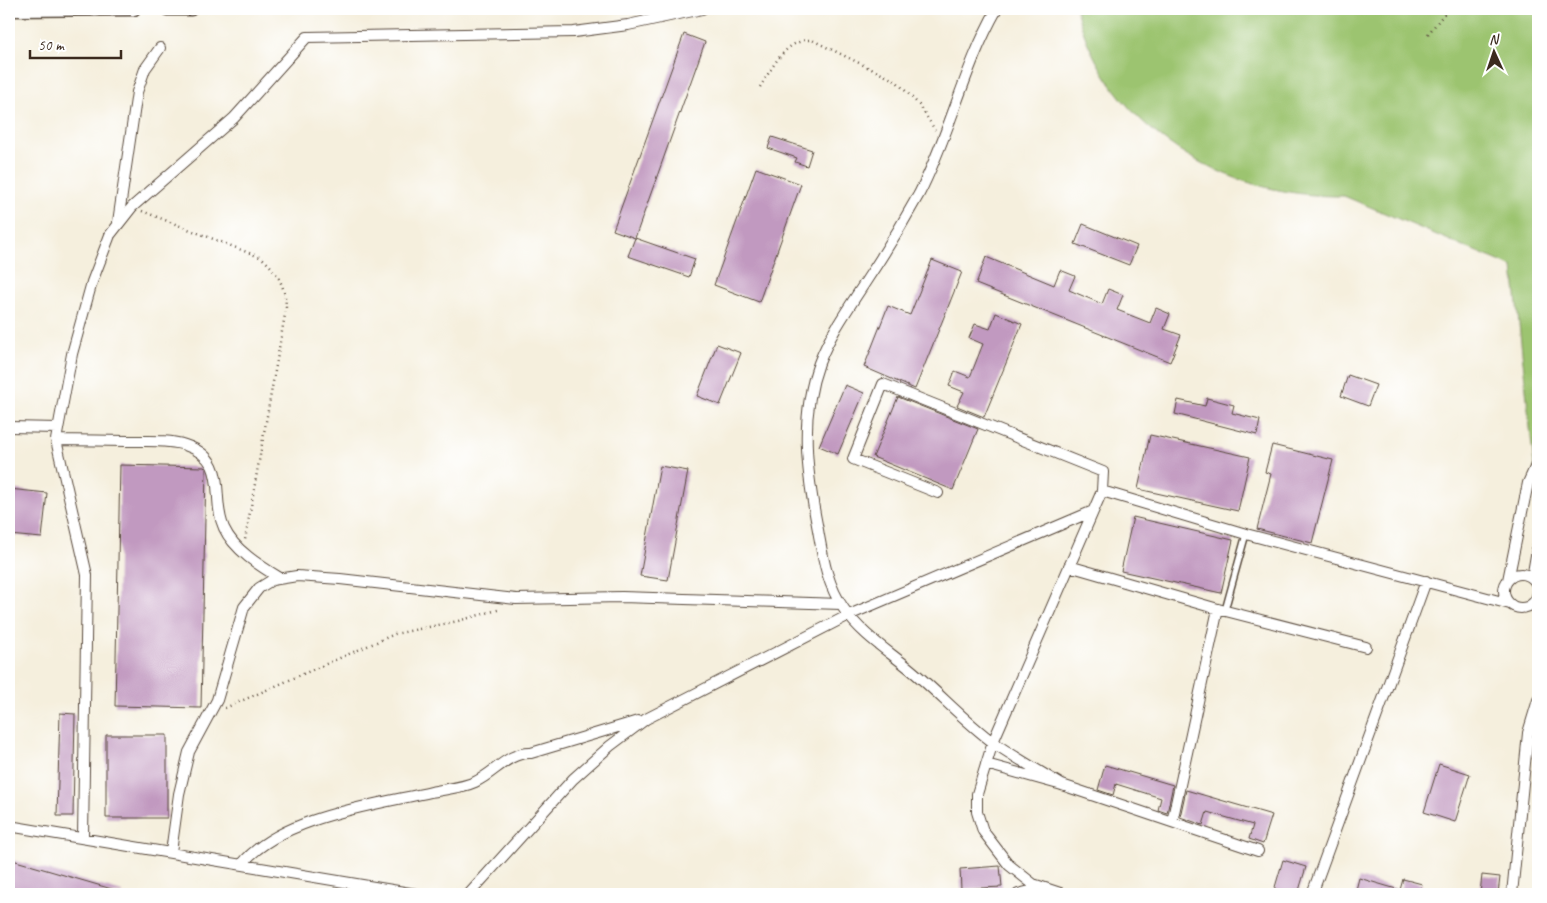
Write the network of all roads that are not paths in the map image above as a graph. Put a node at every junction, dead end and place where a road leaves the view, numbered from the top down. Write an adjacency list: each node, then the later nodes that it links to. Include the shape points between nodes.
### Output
1 (134, 9): 6 (street)
2 (167, 9): 3 (street)
3 (191, 9)
4 (702, 9): 8 (street, via 628,25 574,32 307,37 234,118)
5 (997, 9): 23 (street, via 982,36 943,142 907,216 833,333 813,382 807,431 810,486 826,572)
6 (9, 10)
7 (160, 48): 8 (street, via 149,61 138,86)
8 (118, 223): 10 (street, via 105,247 81,318)
9 (9, 427): 10 (street)
10 (58, 428): 11 (street)
11 (56, 440): 19 (street, via 168,441 196,450 211,464 216,476 225,530 243,552); 36 (street, via 87,576)
12 (1538, 461): 21 (street, via 1528,484)
13 (1102, 491): 14 (street, via 1103,472 883,384 853,459); 15 (street); 16 (street)
14 (938, 493)
15 (1093, 511): 18 (street); 27 (street)
16 (1246, 534): 22 (street); 26 (lane)
17 (1538, 544): 20 (street)
18 (1069, 566): 26 (street); 31 (street)
19 (280, 578): 23 (street, via 340,579 516,599 622,597); 38 (street, via 259,588 244,607 222,686 190,752 175,813)
20 (1532, 578): 21 (street, via 1522,574); 25 (street, via 1538,592)
21 (1508, 580): 24 (street, via 1504,595)
22 (1426, 581): 24 (street); 45 (street)
23 (841, 604): 27 (street)
24 (1510, 604): 25 (street, via 1520,608)
25 (1535, 607)
26 (1222, 610): 28 (street); 34 (street)
27 (849, 615): 30 (street); 31 (street, via 863,631)
28 (1366, 647)
29 (1538, 700): 46 (street, via 1528,733)
30 (646, 719): 39 (street, via 531,753 517,754 474,783 342,812 290,830 259,846); 42 (street, via 573,779)
31 (993, 742): 32 (street); 33 (street)
32 (986, 764): 33 (street); 40 (street, via 976,803 981,826 1009,865)
33 (1062, 785): 34 (street)
34 (1172, 822): 37 (street)
35 (9, 826): 36 (street)
36 (83, 837): 38 (street)
37 (1258, 851)
38 (171, 852): 39 (street)
39 (242, 864): 41 (street)
40 (1042, 888): 43 (street); 44 (street)
41 (416, 894)
42 (469, 894)
43 (1018, 894)
44 (1062, 894)
45 (1312, 894)
46 (1512, 894)

